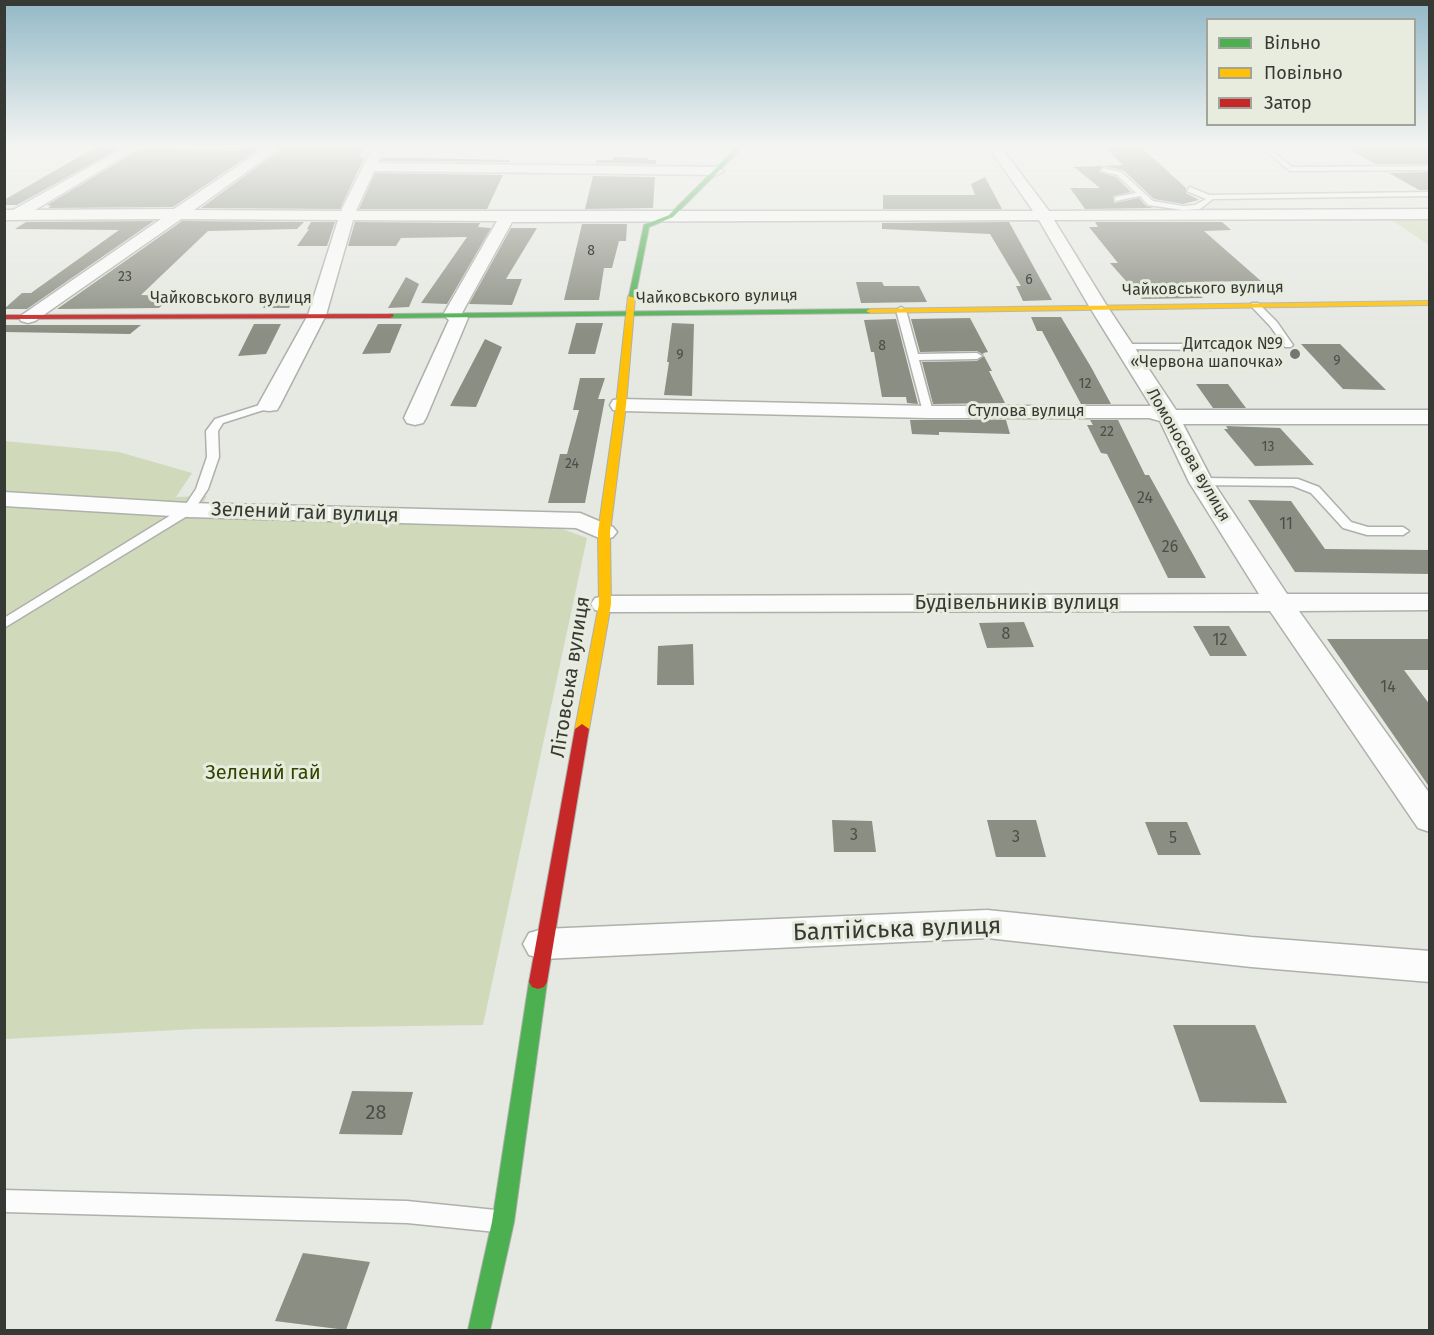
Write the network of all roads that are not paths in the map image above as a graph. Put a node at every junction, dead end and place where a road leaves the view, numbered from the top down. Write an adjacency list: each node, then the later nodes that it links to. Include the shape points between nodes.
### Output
1 (24, 208): 12 (street)
2 (183, 208): 6 (street)
3 (351, 208): 9 (street)
4 (679, 208): 11 (street, Літовська вулиця)
5 (1039, 208): 8 (street, Ломоносова вулиця)
6 (175, 214): 9 (street); 12 (street); 21 (street)
7 (1430, 214): 8 (street)
8 (1044, 215): 11 (street); 15 (street, Ломоносова вулиця)
9 (347, 216): 10 (street); 17 (street)
10 (507, 216): 11 (street); 18 (street)
11 (671, 216): 19 (street, Літовська вулиця, via 646,226)
12 (8, 217)
13 (1430, 303): 14 (street, Чайковського вулиця)
14 (1255, 305): 15 (street, Чайковського вулиця); 22 (lane)
15 (1098, 306): 16 (street, Чайковського вулиця); 23 (street, Ломоносова вулиця)
16 (901, 310): 19 (street, Чайковського вулиця); 26 (lane)
17 (317, 315): 18 (street, Чайковського вулиця); 21 (street, Чайковського вулиця); 27 (street)
18 (452, 315): 19 (street, Чайковського вулиця); 32 (street, via 459,318)
19 (628, 315): 28 (street, Літовська вулиця)
20 (4, 316): 21 (street, Чайковського вулиця)
21 (28, 317)
22 (1288, 345)
23 (1124, 347): 24 (lane); 30 (street, Ломоносова вулиця)
24 (1215, 347)
25 (977, 356): 26 (lane)
26 (915, 357): 29 (lane)
27 (269, 405): 35 (lane, via 219,421 212,431 213,457 202,489)
28 (621, 405): 29 (street, Стулова вулиця); 37 (street, Літовська вулиця)
29 (928, 412): 30 (street, Стулова вулиця, via 1149,412)
30 (1169, 417): 31 (street, Стулова вулиця); 33 (street, Ломоносова вулиця)
31 (1430, 417)
32 (415, 418)
33 (1201, 482): 36 (lane, via 1294,482 1315,490 1347,525 1367,531); 39 (street, Ломоносова вулиця)
34 (4, 499): 35 (street, Зелений гай вулиця)
35 (188, 510): 37 (street, Зелений гай вулиця, via 580,520); 41 (lane)
36 (1403, 531)
37 (604, 532): 40 (street, Літовська вулиця)
38 (1430, 602): 39 (street, Будівельників вулиця)
39 (1279, 603): 40 (street, Будівельників вулиця); 42 (street, Ломоносова вулиця)
40 (605, 604): 44 (street, Літовська вулиця)
41 (4, 624)
42 (1415, 778): 43 (street, Ломоносова вулиця)
43 (1430, 820)
44 (543, 944): 45 (street, Балтійська вулиця, via 987,924); 47 (street, Літовська вулиця)
45 (1430, 967)
46 (4, 1201): 47 (lane, via 407,1212)
47 (503, 1222): 48 (street, Літовська вулиця)
48 (479, 1330)

